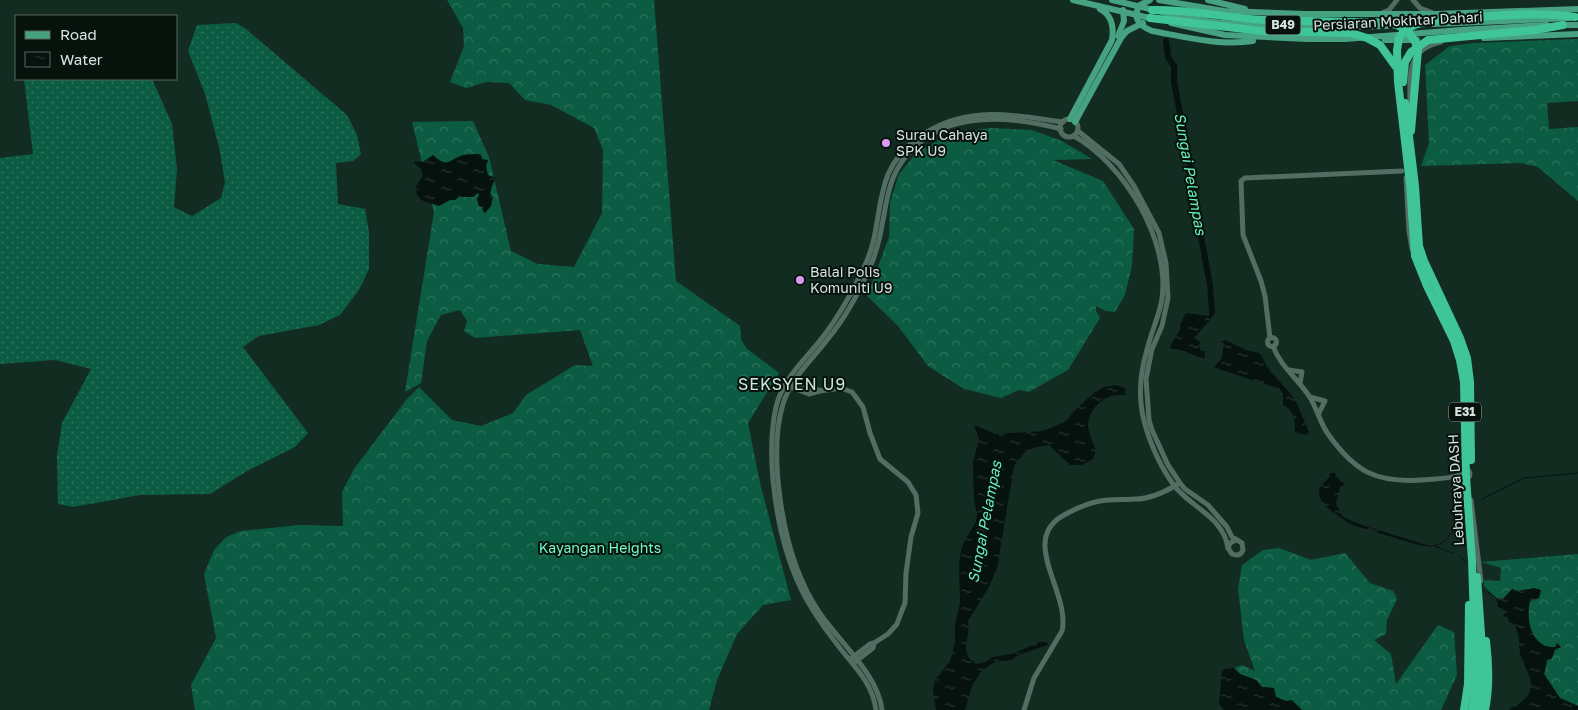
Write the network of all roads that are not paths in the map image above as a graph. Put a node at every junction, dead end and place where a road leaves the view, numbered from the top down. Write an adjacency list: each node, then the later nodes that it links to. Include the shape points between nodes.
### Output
1 (1073, 0): 9 (main road, Persiaran Mokhtar Dahari / B49)
2 (1112, 0): 11 (main road, Persiaran Mokhtar Dahari / B49)
3 (1118, 0): 24 (main road, via 1123,11 1122,30)
4 (1150, 0): 19 (main road, via 1140,5 1136,14 1143,28 1152,31 1224,43 1242,42)
5 (1160, 0): 12 (main road, via 1224,11)
6 (1208, 0): 12 (main road, B49)
7 (1396, 0): 13 (street, via 1389,10)
8 (1413, 0): 14 (street, via 1420,8)
9 (1091, 4): 15 (main road, Persiaran Mokhtar Dahari / B49); 25 (main road, via 1110,18 1112,40)
10 (1578, 9): 14 (main road, B49)
11 (1152, 10): 16 (main road, Persiaran Mokhtar Dahari / B49, via 1249,25 1416,25); 28 (highway, via 1173,9 1261,20 1389,23 1403,28 1416,42 1419,56)
12 (1263, 12): 13 (main road, B49)
13 (1379, 14): 14 (main road, B49)
14 (1437, 14)
15 (1150, 18): 17 (main road, Persiaran Mokhtar Dahari / B49); 19 (highway)
16 (1577, 20): 18 (main road, Persiaran Mokhtar Dahari / B49); 23 (highway, Lebuhraya DASH, via 1562,15 1498,16 1417,24 1399,38)
17 (1164, 22): 19 (main road, Persiaran Mokhtar Dahari / B49, via 1225,35); 24 (main road, via 1147,21 1127,31)
18 (1563, 25): 21 (main road, Persiaran Mokhtar Dahari / B49); 28 (highway, via 1428,40 1411,52 1405,62 1403,79)
19 (1264, 34): 21 (main road, Persiaran Mokhtar Dahari / B49); 23 (highway, via 1342,32 1360,35 1380,46)
20 (1578, 34): 22 (main road)
21 (1345, 39): 22 (main road); 29 (street, via 1377,42 1392,57 1400,86)
22 (1448, 40): 29 (street, via 1422,50 1411,68)
23 (1397, 69): 53 (highway, Lebuhraya DASH / E31, via 1415,256 1454,341 1464,382 1476,680)
24 (1092, 90): 25 (main road)
25 (1070, 121): 26 (street); 27 (street, via 1078,125); 34 (street, via 980,114 934,127 911,143 886,177 878,206 873,247 853,290)
26 (1060, 129): 27 (street, via 1065,136); 32 (street, via 1034,122 979,120 954,125 918,143 891,180 878,247 858,292 828,340)
27 (1076, 133): 41 (street, via 1119,164 1159,233 1166,263 1168,298 1147,369 1147,401 1152,430)
28 (1410, 140): 53 (highway, Lebuhraya DASH / E31, via 1419,246 1460,338 1470,382 1471,482 1483,662)
29 (1407, 168): 30 (street, via 1403,175); 30 (street, via 1415,172); 31 (street, via 1244,178 1241,181 1243,235 1261,281 1268,311 1270,338 1267,341)
30 (1409, 178): 39 (street, via 1409,231 1416,266 1451,340 1460,368)
31 (1288, 370): 33 (street); 33 (street, via 1302,372)
32 (798, 375): 34 (street); 35 (street)
33 (1300, 382): 37 (street)
34 (788, 384): 35 (street); 36 (street); 48 (street, via 776,407 772,450 780,524 788,556 806,599)
35 (798, 388): 36 (street); 47 (street, via 808,394 841,388 852,392 863,408 880,458 908,482 916,495 918,513 910,543 905,603 897,624 873,648)
36 (787, 393): 46 (street, via 780,419 777,467 787,535 802,579 818,611)
37 (1310, 397): 38 (street); 38 (street, via 1325,401)
38 (1319, 413): 40 (street, via 1326,432 1334,442 1372,475 1392,481)
39 (1466, 470): 40 (street); 40 (street, via 1470,475)
40 (1465, 477): 44 (street); 45 (street)
41 (1178, 484): 42 (street, via 1208,505); 43 (street, via 1217,523 1225,534); 52 (street, via 1144,498 1099,501 1074,510 1052,524 1044,545 1063,610 1063,625 1034,678)
42 (1236, 540): 43 (street); 43 (street, via 1243,545 1241,554 1236,556)
43 (1228, 548)
44 (1469, 557): 53 (highway, via 1468,684)
45 (1481, 581): 54 (highway, via 1489,666)
46 (849, 651): 47 (street); 48 (street)
47 (861, 654): 48 (street); 49 (street)
48 (853, 660): 49 (street); 50 (street, via 868,684)
49 (862, 667): 51 (street, via 874,683)
50 (876, 710)
51 (882, 710)
52 (1024, 710)
53 (1473, 710)
54 (1485, 710)

